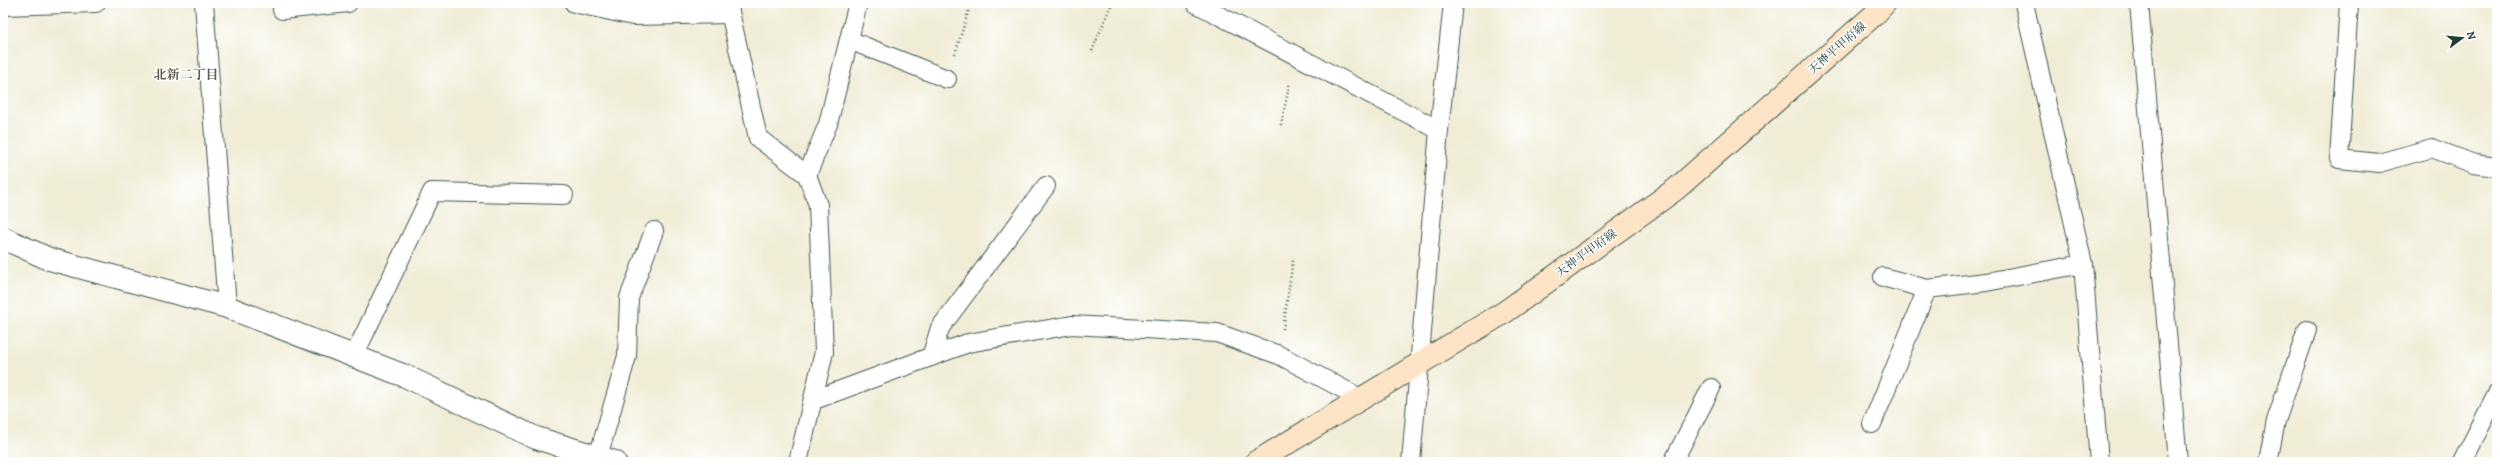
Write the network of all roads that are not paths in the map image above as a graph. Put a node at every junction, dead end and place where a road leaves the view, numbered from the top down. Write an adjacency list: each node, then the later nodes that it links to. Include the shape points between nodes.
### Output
1 (96, 3): 13 (lane)
2 (204, 3): 27 (lane)
3 (282, 3): 4 (lane, via 282,10)
4 (348, 3)
5 (574, 3): 14 (lane, via 633,16)
6 (858, 3): 15 (lane)
7 (1195, 3): 17 (lane)
8 (1453, 3): 17 (lane)
9 (1885, 3): 31 (main road, 天神平甲府線, via 1676,189 1505,312)
10 (2024, 3): 24 (lane)
11 (2139, 3): 43 (lane)
12 (2349, 3): 18 (lane, via 2339,159 2379,163 2432,148 2474,164)
13 (3, 6)
14 (728, 9): 19 (lane, via 758,138)
15 (849, 40): 16 (lane); 19 (lane, via 828,124)
16 (947, 79)
17 (1439, 130): 31 (lane)
18 (2497, 167)
19 (807, 175): 35 (lane, via 818,205 824,352)
20 (1046, 186): 30 (lane, via 940,328)
21 (564, 194): 29 (lane, via 432,192)
22 (654, 231): 37 (lane, via 629,298 627,356)
23 (3, 238): 27 (street, via 49,259)
24 (2083, 264): 26 (lane, via 1986,282); 42 (lane)
25 (1883, 277): 26 (lane)
26 (1927, 289): 36 (lane)
27 (227, 307): 29 (street)
28 (2307, 330): 44 (lane, via 2276,421)
29 (354, 356): 37 (street, via 405,376 536,438)
30 (931, 357): 34 (lane, via 968,343 1072,325 1217,333 1279,355); 35 (lane)
31 (1418, 363): 34 (main road, 天神平甲府線); 40 (lane)
32 (1711, 388): 41 (lane)
33 (2497, 394): 45 (lane)
34 (1362, 399): 39 (main road, 天神平甲府線)
35 (814, 400): 38 (lane)
36 (1872, 424)
37 (607, 459)
38 (798, 462)
39 (1256, 462)
40 (1411, 462)
41 (1673, 462)
42 (2099, 462)
43 (2178, 462)
44 (2268, 462)
45 (2462, 462)

